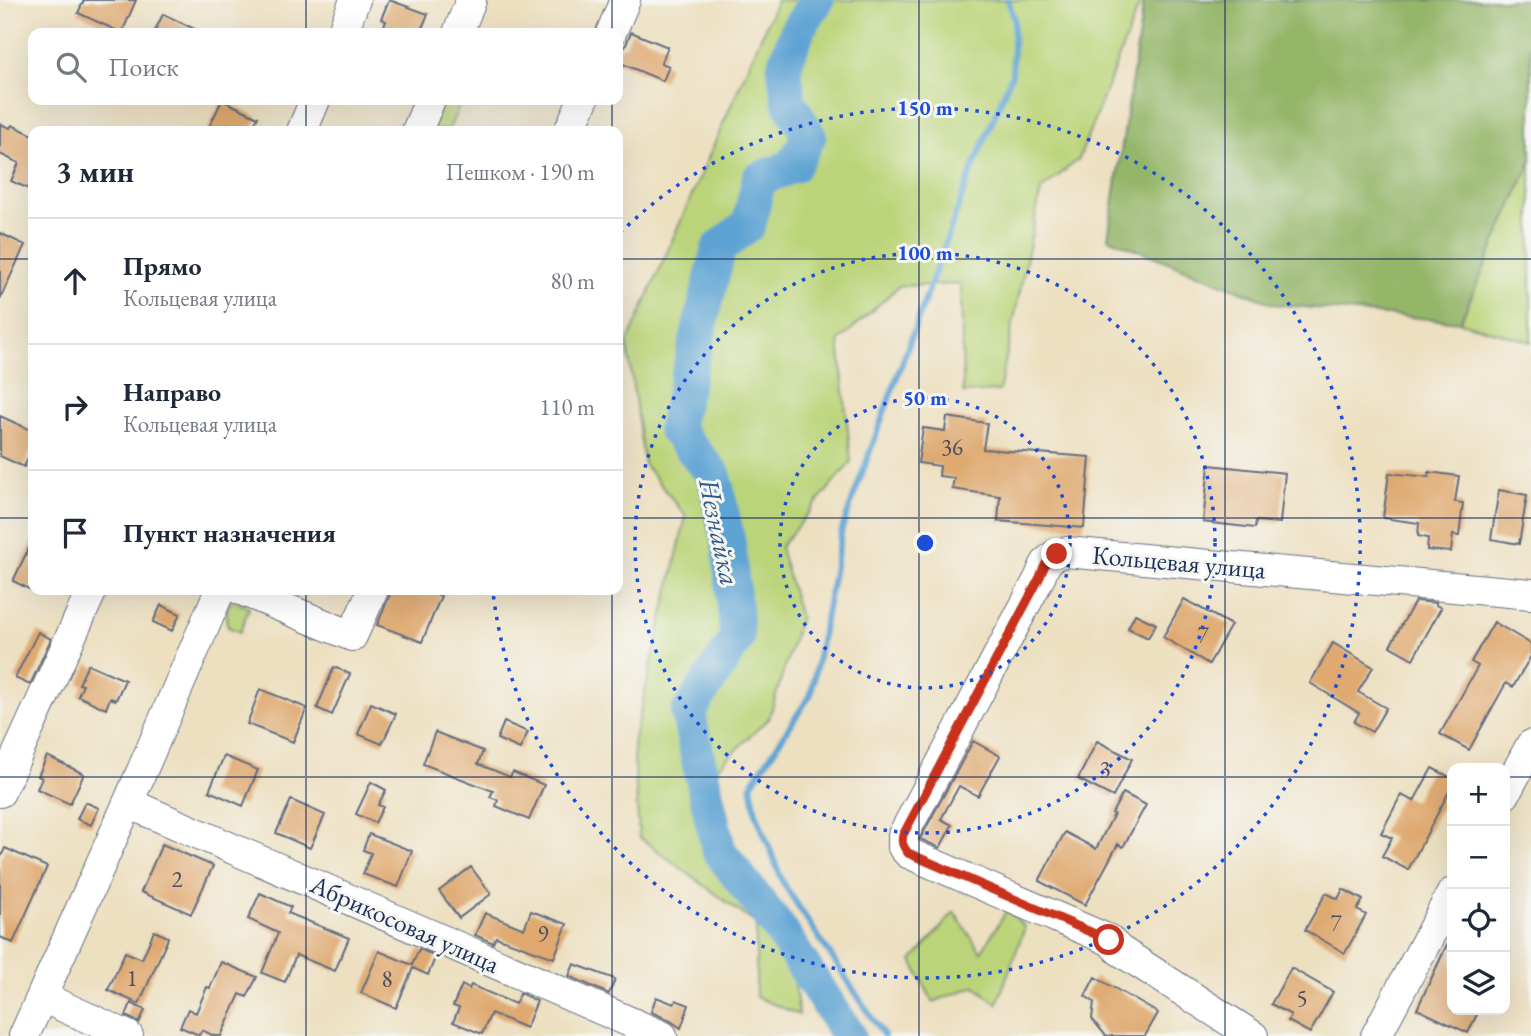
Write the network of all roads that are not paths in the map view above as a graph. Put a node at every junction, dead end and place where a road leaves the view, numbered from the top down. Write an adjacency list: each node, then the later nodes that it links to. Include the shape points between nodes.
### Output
1 (355, 0): 4 (street)
2 (471, 0): 5 (street)
3 (625, 0): 6 (street)
4 (344, 28)
5 (460, 28)
6 (613, 28)
7 (313, 105): 10 (street)
8 (428, 105): 11 (street)
9 (581, 105): 12 (street)
10 (304, 126)
11 (419, 126)
12 (571, 126)
13 (1531, 594): 27 (street, Кольцевая улица, via 1066,552 1049,558 903,835 903,847 1109,940)
14 (90, 595): 20 (street)
15 (218, 595): 21 (street)
16 (253, 595): 17 (street, via 352,636)
17 (371, 595)
18 (1531, 745): 19 (street)
19 (1510, 785)
20 (0, 792)
21 (138, 808): 23 (street); 26 (street, Абрикосовая улица)
22 (1447, 902): 28 (street)
23 (51, 1001): 24 (street); 25 (street)
24 (24, 1036)
25 (128, 1036)
26 (662, 1036)
27 (1253, 1036)
28 (1376, 1036)

